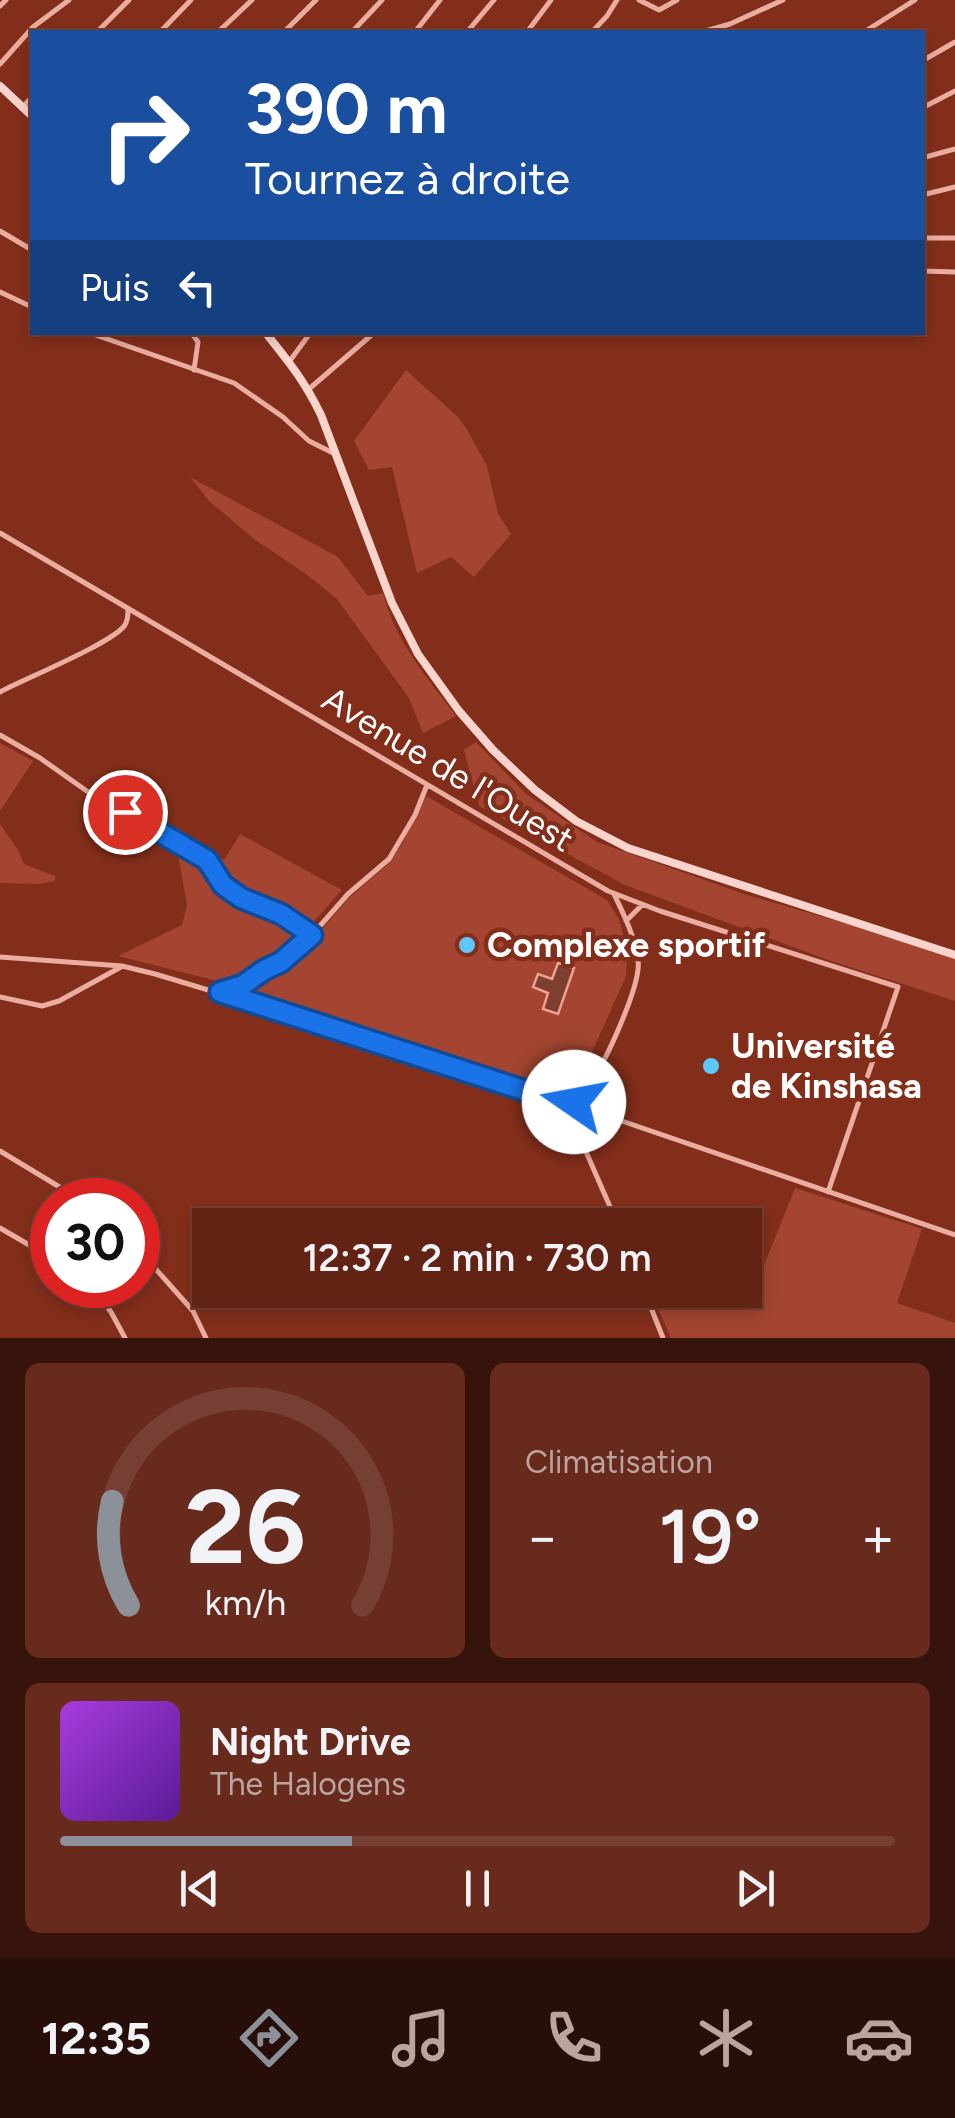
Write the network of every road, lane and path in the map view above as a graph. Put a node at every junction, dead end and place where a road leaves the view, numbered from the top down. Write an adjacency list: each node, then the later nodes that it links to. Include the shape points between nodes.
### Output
1 (6, 0): 16 (street)
2 (69, 0): 30 (street, via 32,27)
3 (129, 0): 17 (street)
4 (191, 0): 18 (street)
5 (252, 0): 19 (street)
6 (316, 0): 20 (street)
7 (382, 0): 21 (street)
8 (440, 0): 22 (street)
9 (494, 0): 23 (street)
10 (551, 0): 24 (street)
11 (617, 0): 25 (street)
12 (639, 0): 13 (street, via 658,10)
13 (677, 0)
14 (783, 0): 26 (street)
15 (915, 0): 27 (street)
16 (0, 6)
17 (99, 30)
18 (162, 30)
19 (220, 30)
20 (286, 30)
21 (354, 30)
22 (417, 30)
23 (469, 30)
24 (528, 30)
25 (594, 30)
26 (710, 30)
27 (867, 30)
28 (955, 42): 29 (street)
29 (925, 59)
30 (0, 64)
31 (0, 86): 35 (street)
32 (955, 91): 34 (street)
33 (30, 99): 35 (street)
34 (925, 106)
35 (22, 108): 36 (street)
36 (30, 114)
37 (955, 150): 38 (street)
38 (925, 157)
39 (955, 187): 40 (street)
40 (925, 194)
41 (0, 231): 44 (street)
42 (925, 238): 43 (street)
43 (955, 238)
44 (30, 249)
45 (925, 271): 46 (street)
46 (955, 272)
47 (0, 292): 48 (street)
48 (30, 306)
49 (95, 335): 55 (street)
50 (194, 335): 55 (street)
51 (268, 335): 54 (street)
52 (309, 335): 54 (street)
53 (372, 335): 56 (street)
54 (290, 362): 56 (street)
55 (194, 370): 57 (street, via 234,382 308,441)
56 (308, 390): 57 (street)
57 (336, 454): 67 (street, via 418,654 459,711 535,790 628,848)
58 (0, 533): 59 (street, Avenue de l'Ouest)
59 (128, 610): 60 (street, via 124,628); 62 (street, Avenue de l'Ouest)
60 (0, 692)
61 (0, 735): 66 (street, via 207,860 241,898)
62 (427, 785): 63 (street, Avenue de l'Ouest); 66 (street, via 391,856)
63 (614, 894): 64 (street, Avenue de l'Ouest); 65 (street)
64 (642, 904): 65 (street); 76 (street, Avenue de l'Ouest, via 898,987)
65 (626, 921): 73 (street, via 638,960 633,990 594,1078)
66 (312, 935): 70 (street, via 281,962)
67 (955, 955)
68 (0, 957): 69 (street)
69 (122, 966): 70 (street); 71 (street, via 42,1006)
70 (220, 992): 72 (street)
71 (0, 996)
72 (557, 1101): 73 (street, via 561,1111); 73 (street, via 570,1095)
73 (573, 1105): 76 (street); 77 (street)
74 (0, 1151): 75 (street)
75 (45, 1178)
76 (828, 1192): 79 (street)
77 (612, 1208)
78 (0, 1228): 80 (street)
79 (955, 1235)
80 (30, 1243)
81 (160, 1274): 85 (street)
82 (108, 1308): 84 (street)
83 (651, 1308): 86 (street)
84 (125, 1338)
85 (206, 1338)
86 (663, 1338)

